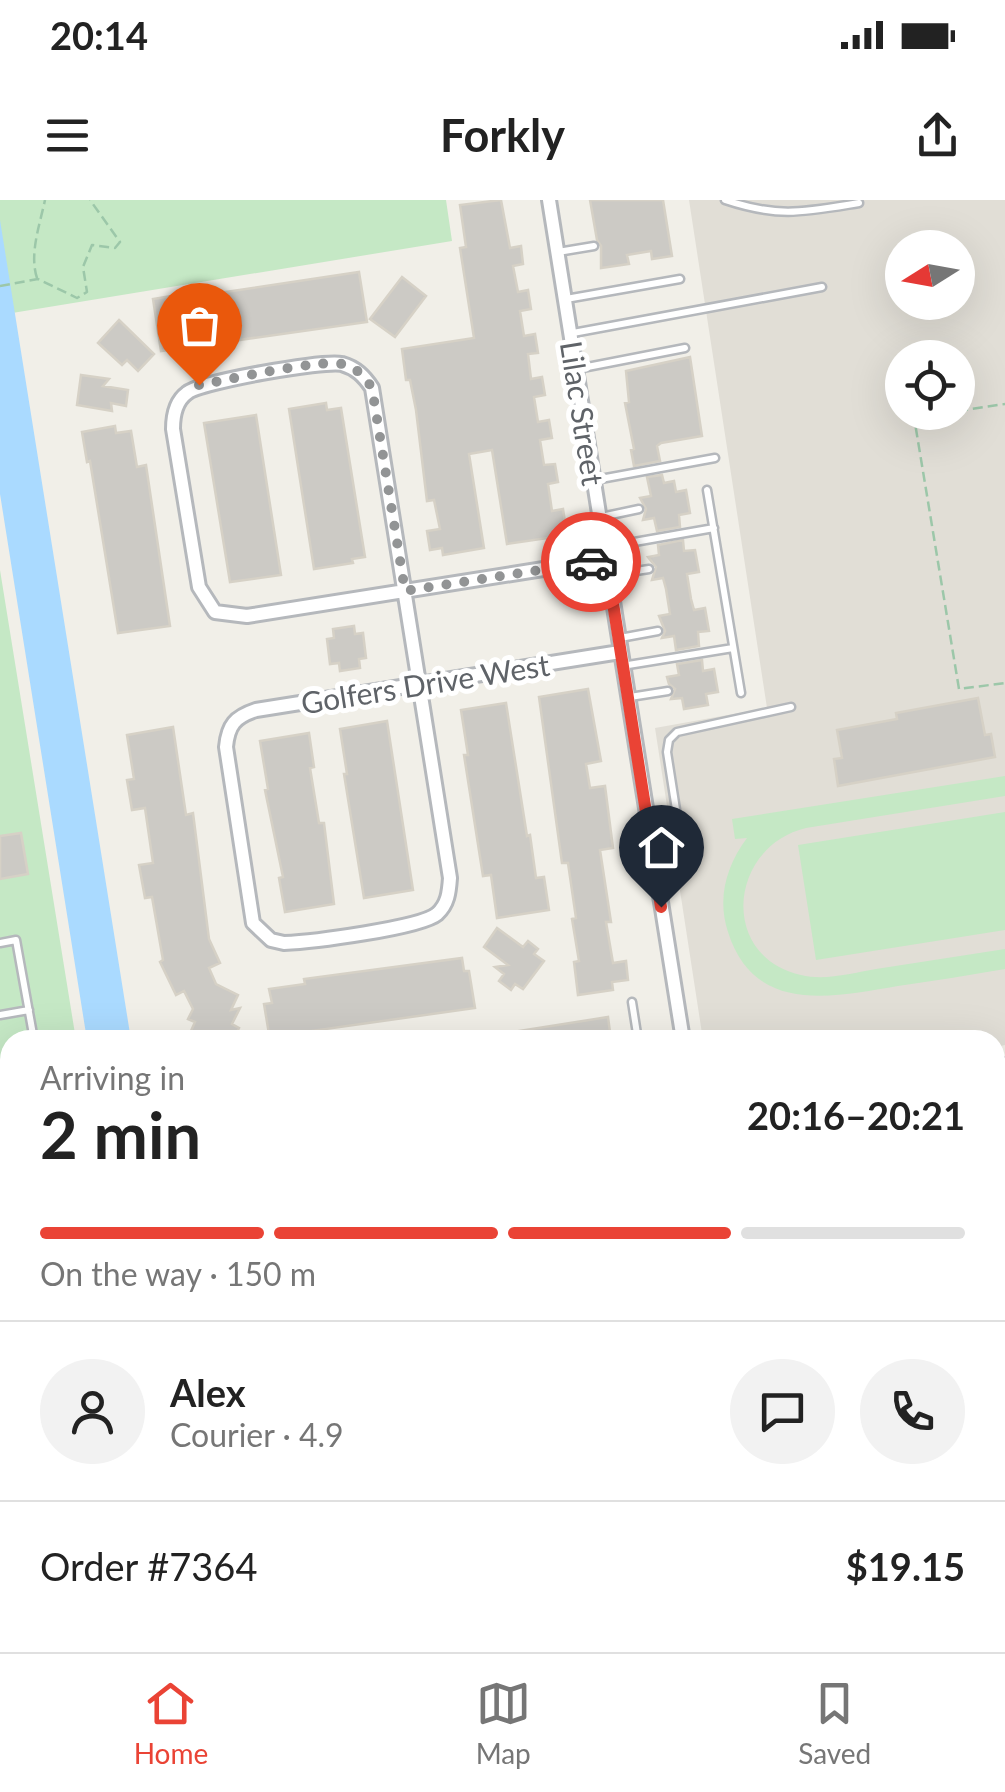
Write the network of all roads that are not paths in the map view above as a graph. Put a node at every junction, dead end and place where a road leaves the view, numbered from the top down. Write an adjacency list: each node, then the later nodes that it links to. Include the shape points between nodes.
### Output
1 (725, 200): 3 (lane, via 782,214)
2 (553, 201): 5 (street, Lilac Street)
3 (859, 203)
4 (594, 246): 5 (lane)
5 (557, 252): 8 (street, Lilac Street)
6 (680, 280): 8 (lane)
7 (822, 287): 9 (lane)
8 (564, 299): 9 (street, Lilac Street)
9 (570, 334): 11 (street, Lilac Street)
10 (685, 348): 11 (lane)
11 (576, 370): 13 (street, Lilac Street)
12 (715, 458): 13 (lane)
13 (593, 480): 16 (street, Lilac Street)
14 (707, 490): 17 (lane)
15 (640, 510): 16 (lane)
16 (599, 517): 18 (street, Lilac Street)
17 (714, 528): 18 (lane); 23 (lane)
18 (605, 553): 20 (street, Lilac Street); 21 (street)
19 (649, 570): 20 (lane)
20 (608, 576): 24 (street, Lilac Street)
21 (405, 591): 21 (street, via 246,616 215,612 198,588 173,428 180,399 199,385 328,364 356,370 372,388); 25 (street)
22 (658, 631): 24 (lane)
23 (733, 648): 24 (lane); 27 (lane)
24 (620, 652): 25 (street, Golfers Drive West); 28 (street, Lilac Street)
25 (420, 684): 25 (street, Golfers Drive West, via 256,710 233,721 226,747 249,912 271,940 295,943 423,922 448,898)
26 (668, 691): 28 (lane)
27 (741, 693)
28 (627, 698): 30 (street, Lilac Street)
29 (791, 707): 30 (lane, via 677,732 667,752 680,835)
30 (650, 841): 37 (street, Lilac Street)
31 (0, 944): 33 (lane, via 16,940)
32 (632, 1002): 36 (lane)
33 (28, 1010): 34 (lane); 35 (lane)
34 (0, 1015)
35 (32, 1030)
36 (636, 1030)
37 (681, 1030)

